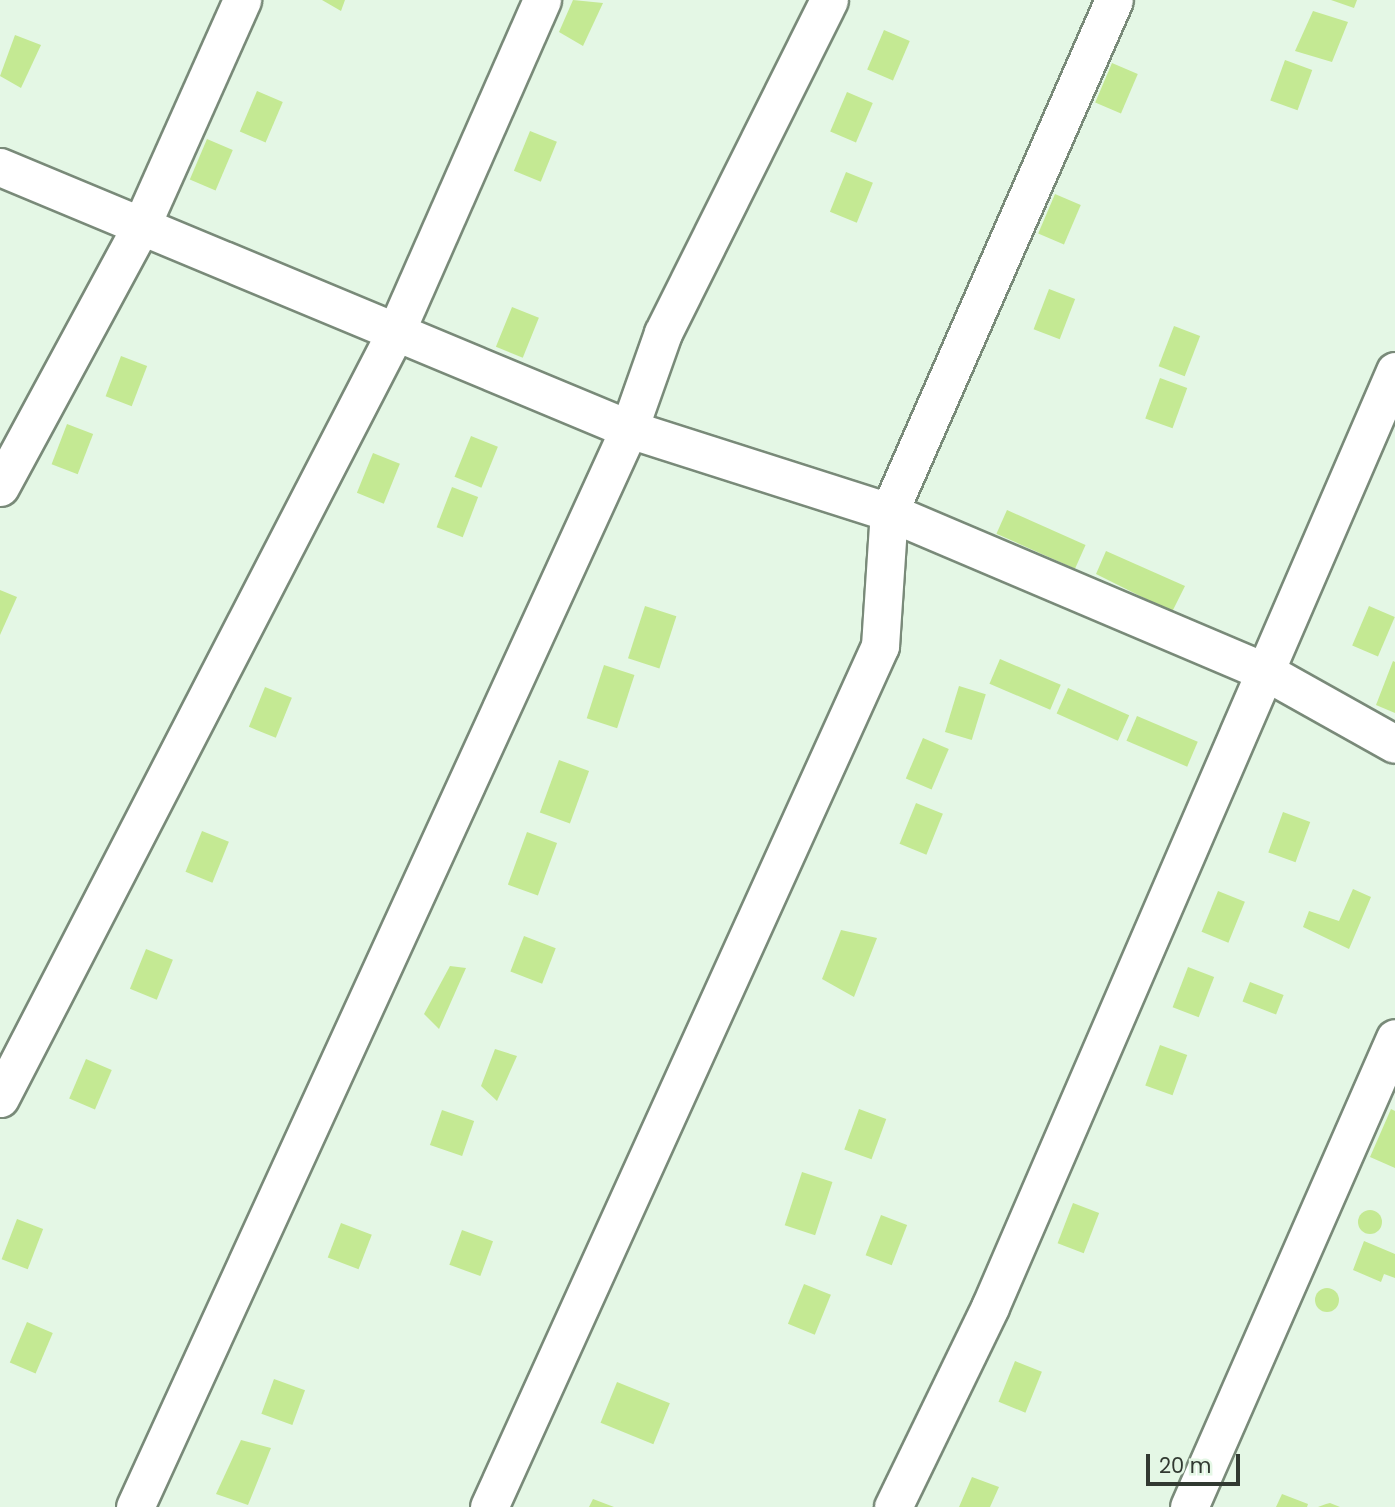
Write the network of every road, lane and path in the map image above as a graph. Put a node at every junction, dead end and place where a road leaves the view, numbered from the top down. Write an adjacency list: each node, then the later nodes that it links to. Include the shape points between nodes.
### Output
1 (242, 0): 6 (street)
2 (542, 0): 7 (street)
3 (829, 0): 9 (street, via 663,333)
4 (1114, 0): 11 (street)
5 (0, 167): 6 (street)
6 (141, 226): 7 (street); 10 (street)
7 (396, 331): 9 (street); 15 (street)
8 (1395, 371): 12 (street)
9 (629, 429): 11 (street); 16 (street)
10 (0, 487)
11 (889, 512): 12 (street); 17 (street, via 880,646)
12 (1268, 673): 13 (street); 18 (street, via 990,1307)
13 (1395, 744)
14 (1395, 1038): 19 (street)
15 (0, 1098)
16 (135, 1507)
17 (489, 1507)
18 (893, 1507)
19 (1189, 1507)

